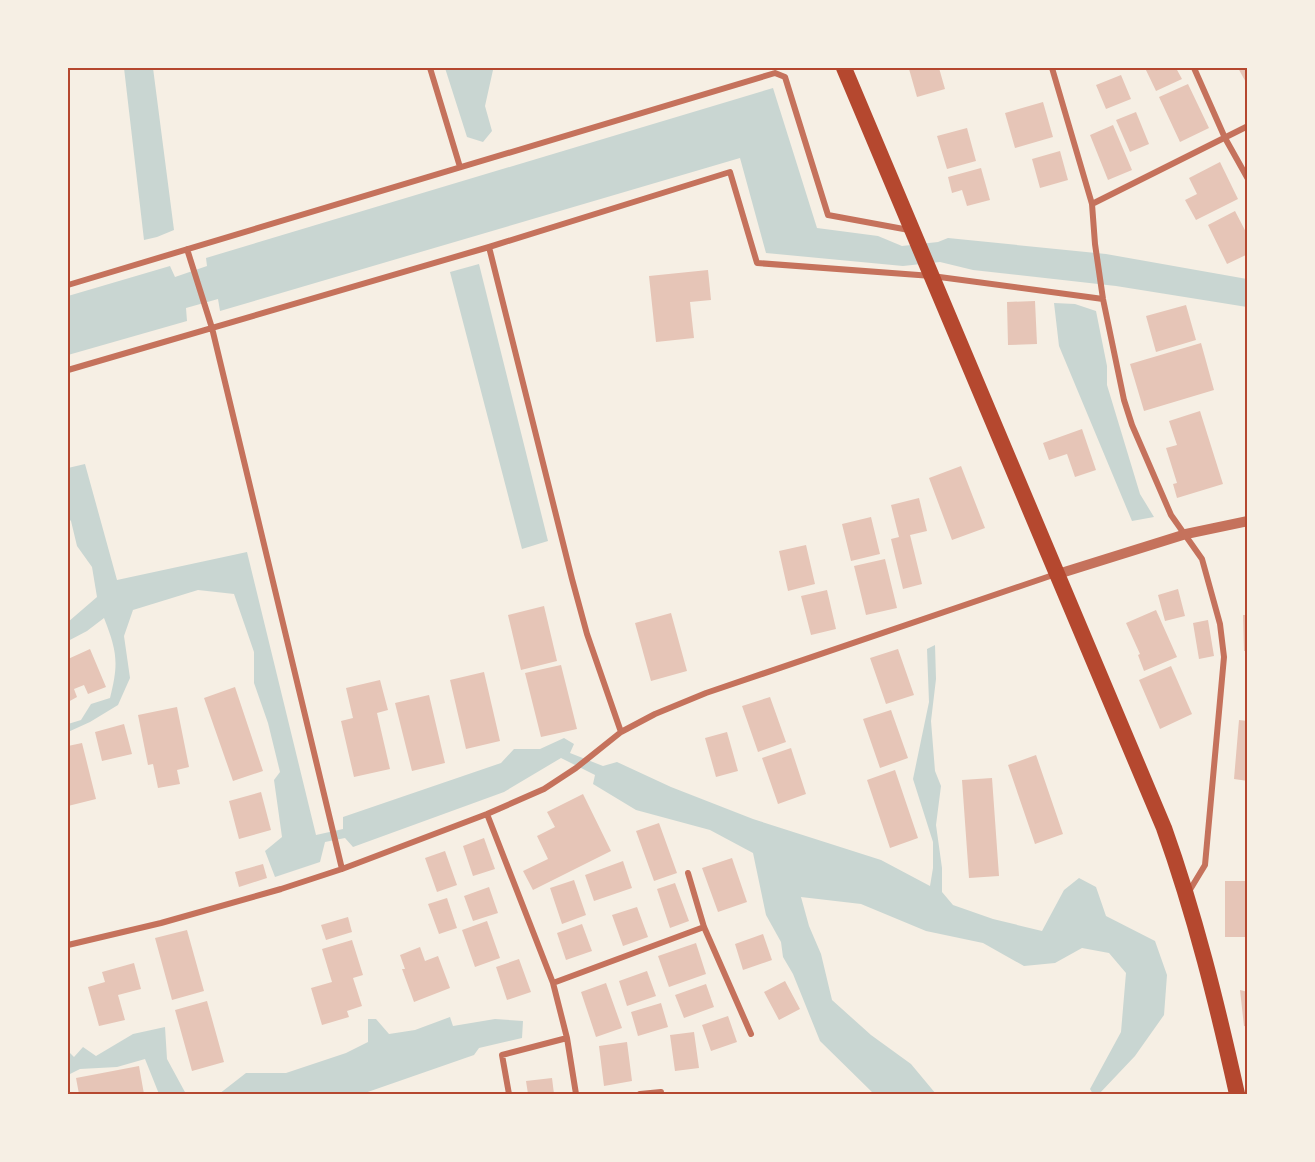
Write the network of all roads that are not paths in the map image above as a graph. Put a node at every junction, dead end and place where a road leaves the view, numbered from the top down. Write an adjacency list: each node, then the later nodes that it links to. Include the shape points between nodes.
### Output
1 (430, 68): 7 (street)
2 (844, 68): 10 (highway)
3 (1052, 68): 9 (street)
4 (1194, 68): 6 (street)
5 (1248, 126): 6 (street)
6 (1225, 138): 8 (street); 9 (street)
7 (460, 167): 10 (street, via 775,73 785,77 828,216); 12 (street)
8 (1248, 179)
9 (1092, 204): 15 (street)
10 (913, 231): 13 (highway)
11 (489, 247): 13 (street, via 730,172 757,263); 16 (street); 21 (street, via 572,579)
12 (187, 249): 14 (street); 16 (street)
13 (932, 276): 15 (street); 20 (highway)
14 (68, 285)
15 (1103, 299): 19 (street, via 1132,425 1171,515)
16 (212, 328): 17 (street); 23 (street)
17 (68, 370)
18 (1248, 521): 19 (street)
19 (1186, 534): 20 (street); 25 (street, via 1202,559 1220,624 1224,657 1205,865)
20 (1058, 574): 21 (street, via 706,693); 25 (highway, via 1164,828)
21 (621, 732): 22 (street, via 544,789)
22 (487, 814): 23 (street); 28 (street)
23 (342, 869): 27 (street, via 161,923)
24 (688, 873): 26 (street)
25 (1187, 893): 35 (highway)
26 (704, 927): 28 (street); 29 (street)
27 (68, 945)
28 (553, 983): 30 (street)
29 (751, 1034)
30 (567, 1038): 32 (street, via 502,1055); 33 (street)
31 (661, 1092): 34 (street)
32 (509, 1095)
33 (576, 1095)
34 (640, 1095)
35 (1237, 1095)

